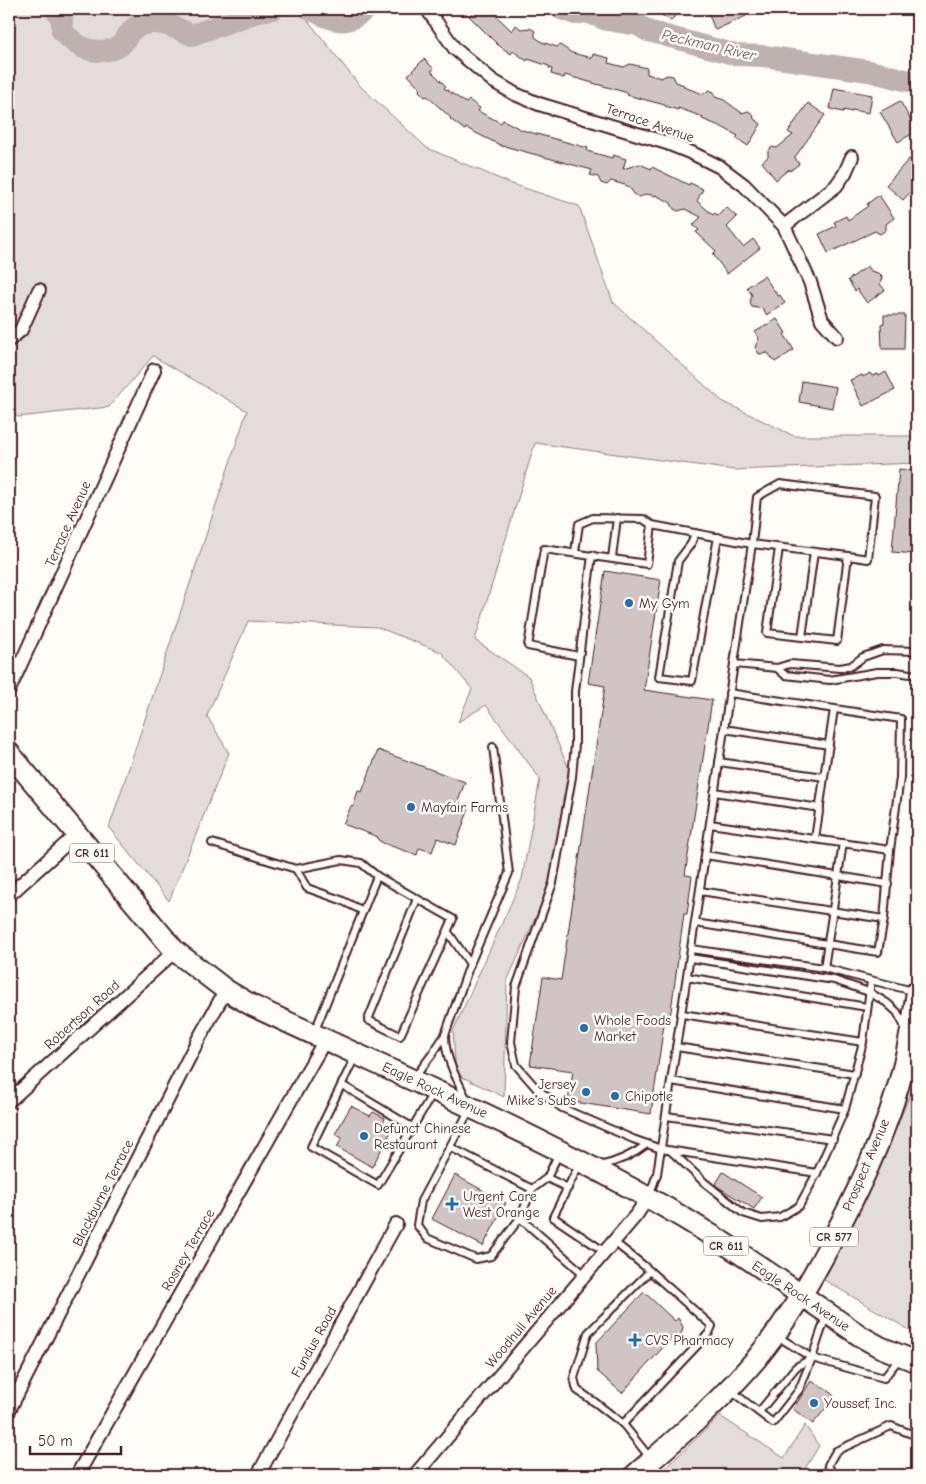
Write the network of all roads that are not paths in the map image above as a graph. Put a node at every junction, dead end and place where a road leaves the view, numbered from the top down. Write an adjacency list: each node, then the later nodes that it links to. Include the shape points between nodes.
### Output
1 (427, 9): 3 (street, Terrace Avenue, via 455,49 493,81 539,104 692,153 720,167 744,185)
2 (852, 157): 3 (street, via 836,186)
3 (784, 226): 5 (street, Terrace Avenue, via 810,282 822,320)
4 (39, 290): 6 (street, via 21,330)
5 (837, 337)
6 (9, 340)
7 (154, 370): 25 (street, Terrace Avenue)
8 (617, 518): 9 (lane, via 643,519); 14 (lane, via 593,518 579,524); 18 (lane)
9 (652, 525): 10 (lane); 18 (lane, via 647,564)
10 (695, 533): 11 (lane); 11 (lane, via 678,561 659,677 692,682)
11 (718, 537): 12 (lane)
12 (752, 544): 13 (lane); 17 (lane, via 757,497 780,484 875,496 868,559); 22 (lane)
13 (780, 548): 15 (lane); 19 (lane, via 768,633)
14 (575, 552): 16 (lane); 21 (lane, via 544,549 528,646)
15 (814, 552): 17 (lane); 19 (lane)
16 (592, 555): 18 (lane); 21 (lane)
17 (848, 556): 19 (lane, via 837,642)
18 (612, 558)
19 (802, 637)
20 (917, 651): 23 (lane, via 883,650 840,668 790,664)
21 (579, 656): 85 (lane, via 572,777 553,883 516,987 511,1042 516,1065 537,1089 562,1108)
22 (734, 664): 23 (lane); 26 (lane)
23 (777, 668): 24 (lane, via 785,675 830,680 877,672)
24 (917, 675)
25 (9, 690)
26 (729, 693): 27 (lane); 28 (lane)
27 (834, 709): 29 (lane); 41 (lane, via 901,720 900,778)
28 (724, 729): 29 (lane); 32 (lane)
29 (829, 745): 33 (lane)
30 (493, 747): 59 (lane, via 509,874)
31 (9, 753): 37 (main road, Eagle Rock Avenue / CR 611)
32 (719, 762): 33 (lane); 34 (lane)
33 (824, 777): 35 (lane)
34 (714, 792): 35 (lane); 36 (lane)
35 (820, 808): 38 (lane)
36 (710, 824): 38 (lane); 42 (lane)
37 (76, 835): 48 (street); 57 (main road, Eagle Rock Avenue / CR 611)
38 (815, 839): 40 (lane)
39 (212, 843): 43 (lane)
40 (843, 843): 41 (lane); 45 (lane)
41 (890, 850): 46 (lane)
42 (705, 855): 45 (lane); 47 (lane)
43 (296, 869): 44 (lane, via 341,860 361,863); 51 (lane, via 307,888)
44 (377, 876): 49 (lane); 51 (lane)
45 (838, 876): 46 (lane); 50 (lane)
46 (888, 884): 52 (lane)
47 (700, 891): 50 (lane); 53 (lane)
48 (9, 895)
49 (417, 899): 54 (lane, via 454,919); 54 (lane, via 368,1020 400,1036)
50 (833, 910): 52 (lane); 55 (lane)
51 (363, 911): 70 (lane)
52 (884, 919): 55 (lane, via 878,952)
53 (695, 923): 55 (lane); 56 (lane)
54 (448, 932): 59 (lane)
55 (828, 944): 60 (lane)
56 (691, 949): 58 (lane); 60 (lane)
57 (175, 951): 63 (main road, Eagle Rock Avenue / CR 611); 79 (street, Robertson Road)
58 (690, 958): 61 (lane); 64 (lane, via 834,980)
59 (470, 964): 68 (lane)
60 (824, 968): 62 (lane)
61 (687, 977): 66 (lane); 67 (lane)
62 (871, 981): 64 (lane); 65 (lane)
63 (226, 990): 70 (main road, Eagle Rock Avenue / CR 611); 108 (street, Blackburne Terrace)
64 (869, 992): 66 (lane); 69 (lane, via 897,1012)
65 (917, 992): 69 (main road, Prospect Avenue / CR 577)
66 (867, 1007): 71 (lane)
67 (682, 1014): 71 (lane); 72 (lane)
68 (445, 1035): 75 (lane); 80 (lane, via 449,1060)
69 (910, 1036): 102 (main road, Prospect Avenue / CR 577, via 899,1082 872,1159)
70 (320, 1037): 73 (main road, Eagle Rock Avenue / CR 611); 113 (street, Rosney Terrace)
71 (863, 1042): 74 (lane)
72 (676, 1047): 74 (lane); 76 (lane)
73 (356, 1054): 75 (main road, Eagle Rock Avenue / CR 611); 77 (lane)
74 (855, 1074): 81 (lane)
75 (412, 1080): 78 (main road, Eagle Rock Avenue / CR 611)
76 (672, 1081): 81 (lane); 82 (lane)
77 (342, 1085): 83 (lane); 83 (lane, via 311,1147 378,1185)
78 (434, 1090): 80 (main road, Eagle Rock Avenue / CR 611); 83 (lane)
79 (9, 1101)
80 (471, 1107): 86 (lane); 88 (main road, Eagle Rock Avenue / CR 611)
81 (845, 1109): 84 (lane)
82 (666, 1116): 84 (lane); 87 (lane)
83 (412, 1127)
84 (833, 1139): 91 (lane)
85 (647, 1144): 87 (lane); 90 (lane, via 620,1161)
86 (450, 1147): 93 (lane); 96 (lane, via 421,1201 417,1225 427,1238 476,1259 491,1256)
87 (661, 1149): 89 (lane); 95 (lane, via 658,1174)
88 (560, 1150): 90 (main road, Eagle Rock Avenue / CR 611); 92 (lane)
89 (671, 1151): 91 (lane); 91 (lane, via 743,1214 762,1219 780,1217 799,1206)
90 (587, 1165): 94 (lane); 95 (main road, Eagle Rock Avenue / CR 611)
91 (817, 1173)
92 (547, 1178): 93 (lane); 94 (lane)
93 (532, 1188): 96 (lane)
94 (568, 1188): 99 (lane, via 553,1217)
95 (648, 1197): 98 (street, Woodhull Avenue); 102 (main road, Eagle Rock Avenue / CR 611)
96 (520, 1218): 101 (lane)
97 (396, 1224): 114 (street, Fundus Road)
98 (614, 1242): 99 (street, Woodhull Avenue); 100 (lane)
99 (605, 1252): 101 (street, Woodhull Avenue)
100 (650, 1271): 110 (lane, via 588,1333 574,1378 577,1390); 110 (lane, via 712,1326)
101 (586, 1275): 115 (street, Woodhull Avenue)
102 (802, 1296): 103 (main road, Eagle Rock Avenue / CR 611); 104 (main road, Prospect Avenue / CR 577)
103 (827, 1313): 105 (lane); 106 (main road, Eagle Rock Avenue / CR 611, via 862,1337)
104 (775, 1335): 105 (lane); 107 (main road, Prospect Avenue / CR 577)
105 (812, 1358): 106 (lane, via 884,1378); 109 (lane, via 796,1367); 109 (lane, via 798,1390 773,1423)
106 (909, 1359)
107 (729, 1390): 109 (lane); 112 (main road, Prospect Avenue / CR 577)
108 (9, 1410)
109 (758, 1412)
110 (623, 1424): 112 (lane)
111 (917, 1436): 117 (lane, via 892,1426 836,1451 828,1465)
112 (652, 1460): 116 (main road, Prospect Avenue / CR 577)
113 (77, 1475)
114 (258, 1475)
115 (415, 1475)
116 (634, 1475)
117 (833, 1475)

